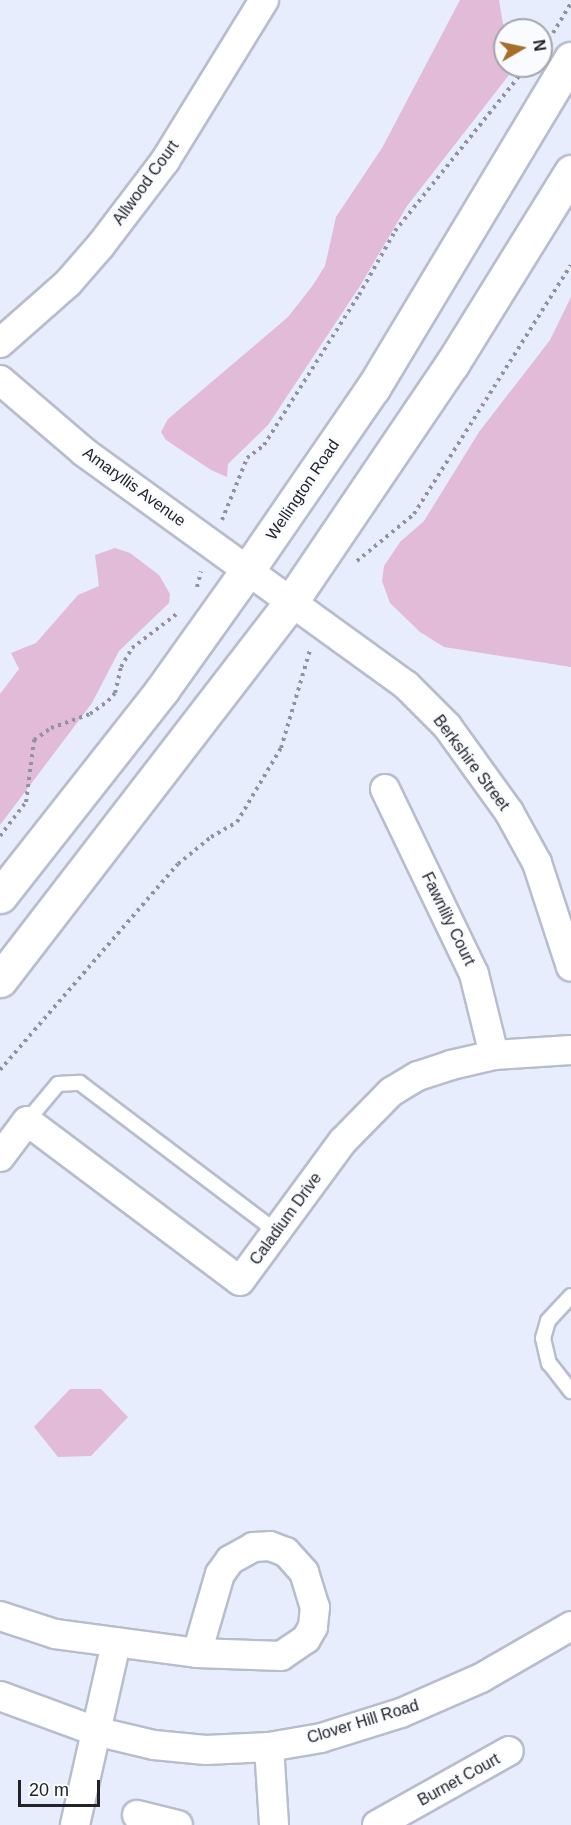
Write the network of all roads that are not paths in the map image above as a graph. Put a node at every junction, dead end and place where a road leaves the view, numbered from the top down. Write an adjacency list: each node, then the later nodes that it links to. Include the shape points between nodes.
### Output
1 (264, 0): 4 (street, Allwood Court, via 165,161 101,245 68,283)
2 (559, 50): 6 (main road, Wellington Road, via 373,388)
3 (571, 172): 6 (main road, Wellington Road, via 452,364)
4 (0, 343)
5 (0, 380): 6 (street, Amaryllis Avenue, via 84,452)
6 (270, 588): 8 (main road, Wellington Road, via 162,690); 9 (street, Berkshire Street, via 406,685 447,726 509,812 537,863); 10 (main road, Wellington Road)
7 (385, 789): 12 (street, Fawnlily Court, via 474,974)
8 (0, 896)
9 (571, 967)
10 (0, 980)
11 (571, 1050): 12 (street, Caladium Drive)
12 (494, 1055): 15 (street, Caladium Drive, via 418,1076 391,1092 343,1141)
13 (27, 1121): 14 (street); 15 (lane, via 58,1084 80,1083); 15 (street, Caladium Drive, via 240,1281)
14 (0, 1157)
15 (277, 1232)
16 (571, 1296): 17 (lane, via 548,1321 543,1338 549,1363)
17 (571, 1391)
18 (0, 1616): 20 (street, via 55,1634)
19 (571, 1626): 24 (street, Clover Hill Road, via 481,1678 401,1713 321,1738)
20 (116, 1643): 21 (street); 23 (street)
21 (197, 1653): 21 (street, via 264,1657 281,1656 297,1649 313,1627 315,1607 298,1563 286,1552 270,1546 253,1547 230,1560 220,1574)
22 (0, 1696): 23 (street, Clover Hill Road)
23 (95, 1731): 24 (street, Clover Hill Road, via 154,1745 206,1750); 27 (street)
24 (269, 1747): 29 (street)
25 (509, 1751): 30 (street, Burnet Court)
26 (137, 1815): 28 (street)
27 (75, 1825)
28 (178, 1825)
29 (274, 1825)
30 (377, 1825)

